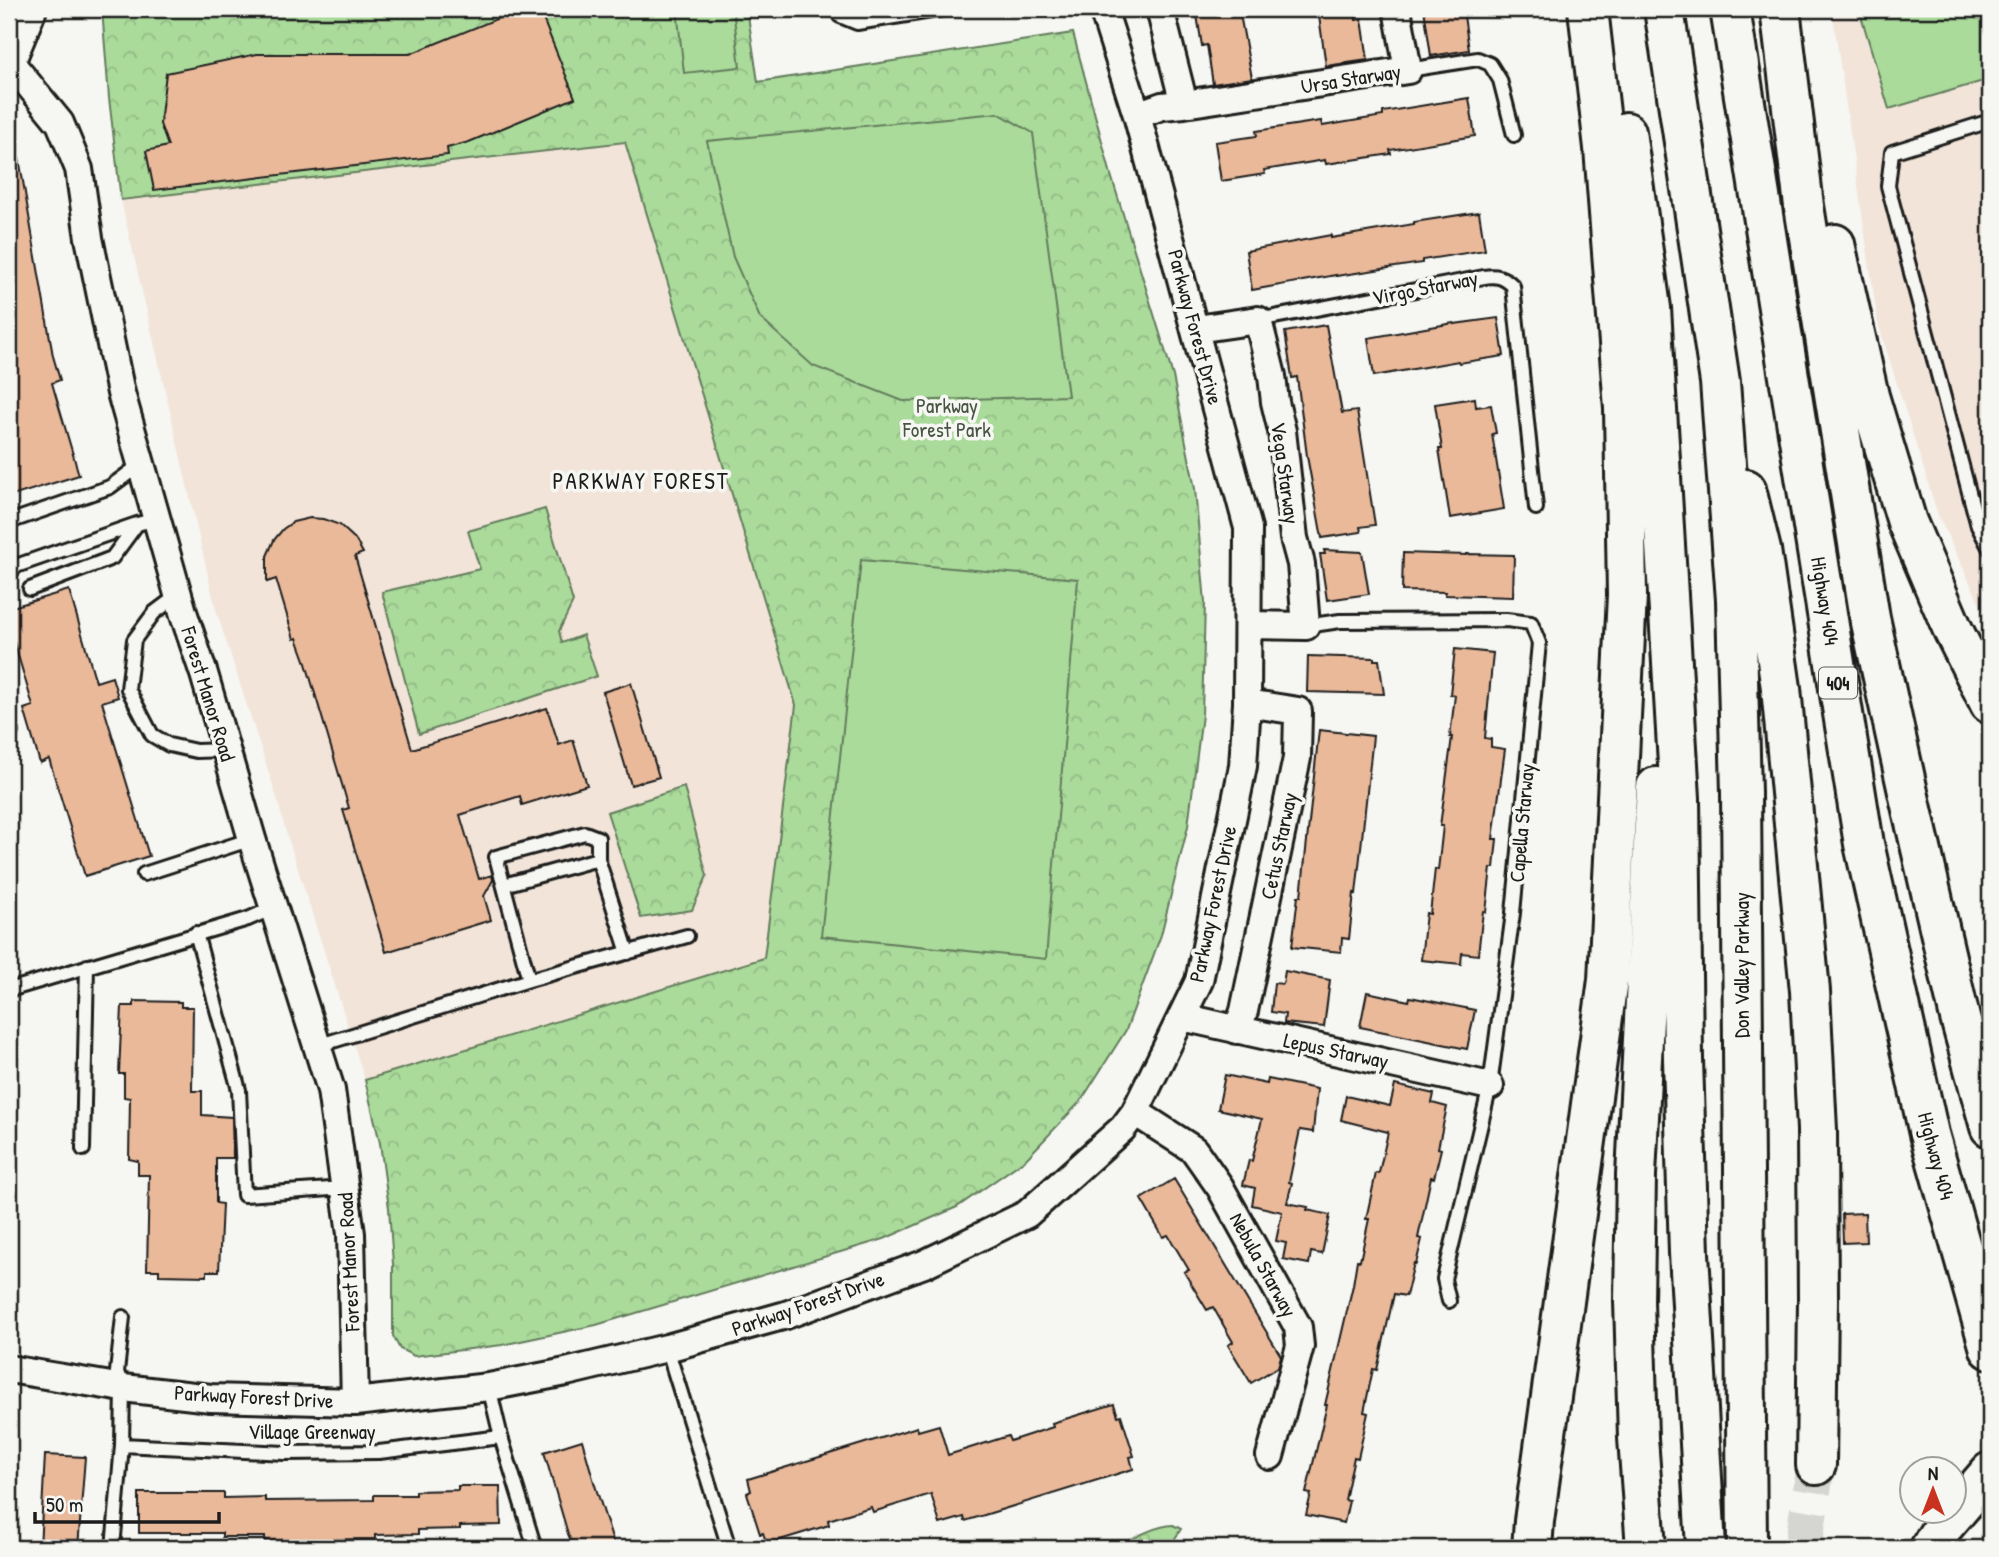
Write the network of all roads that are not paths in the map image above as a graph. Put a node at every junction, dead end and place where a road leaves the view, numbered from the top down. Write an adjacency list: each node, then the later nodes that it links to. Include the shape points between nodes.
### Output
1 (33, 9): 12 (street, Forest Manor Road)
2 (838, 9): 3 (lane, via 840,16 857,23)
3 (944, 9)
4 (1103, 9): 15 (street, Parkway Forest Drive)
5 (1160, 9): 14 (street)
6 (1397, 9): 13 (street)
7 (1587, 9): 60 (highway, via 1604,148 1624,408 1627,595 1608,980)
8 (1607, 9): 27 (highway, via 1651,308)
9 (1664, 9): 20 (highway)
10 (1730, 9): 59 (highway, Highway 404 / 404, via 1864,844 1929,1134)
11 (1782, 9): 33 (highway, via 1869,396 1907,522); 53 (highway, Highway 404 / 404, via 1804,206 1870,618 1960,1018)
12 (10, 64): 21 (street, Forest Manor Road, via 60,123 79,169 118,380)
13 (1408, 70): 14 (street, Ursa Starway); 17 (lane, Ursa Starway, via 1478,59 1490,64 1500,80)
14 (1184, 104): 15 (street, Ursa Starway)
15 (1137, 115): 19 (street, Parkway Forest Drive)
16 (1990, 121): 25 (lane, via 1892,152 1888,187 1978,526)
17 (1514, 135)
18 (1258, 320): 19 (street, Virgo Starway); 22 (lane, Virgo Starway, via 1492,275 1505,278 1513,286); 31 (street, Vega Starway, via 1282,431)
19 (1196, 329): 30 (street, Parkway Forest Drive, via 1248,528)
20 (1720, 382): 68 (highway, via 1761,550 1781,688 1810,991 1817,1130); 77 (highway, Don Valley Parkway, via 1736,600 1741,793)
21 (141, 464): 23 (lane, via 110,487); 24 (street, Forest Manor Road)
22 (1536, 508)
23 (9, 522)
24 (147, 522): 26 (lane, via 16,566); 28 (lane, via 112,558); 29 (street, Forest Manor Road)
25 (1990, 549)
26 (9, 574)
27 (1668, 586): 75 (highway, via 1636,1189 1634,1314); 76 (highway, via 1680,798 1689,1253)
28 (30, 589)
29 (178, 595): 36 (street, Forest Manor Road); 36 (lane, via 154,613 134,640 128,689 152,735 169,745 196,751)
30 (1248, 625): 31 (street, Capella Starway); 32 (street, Parkway Forest Drive)
31 (1306, 626): 51 (lane, Capella Starway, via 1340,621 1531,622 1539,643 1513,913)
32 (1247, 703): 48 (street, Parkway Forest Drive, via 1243,766 1199,981); 49 (street, Cetus Starway, via 1298,711 1297,758)
33 (1990, 704)
34 (9, 726): 35 (lane)
35 (9, 732)
36 (226, 750): 37 (street, Forest Manor Road)
37 (251, 839): 39 (lane); 41 (street, Forest Manor Road)
38 (598, 859): 40 (lane); 40 (lane, via 598,838 585,833 496,857); 44 (lane)
39 (144, 874)
40 (504, 886): 46 (lane)
41 (273, 908): 42 (lane); 50 (street, Forest Manor Road)
42 (196, 933): 45 (lane); 55 (lane, via 239,1090 244,1195)
43 (687, 936): 44 (lane)
44 (628, 953): 46 (lane)
45 (87, 966): 47 (lane); 54 (lane)
46 (529, 980): 50 (lane)
47 (9, 990)
48 (1182, 1017): 49 (street, Lepus Starway); 52 (street, Parkway Forest Drive)
49 (1237, 1030): 51 (street, Lepus Starway)
50 (317, 1046): 55 (street, Forest Manor Road, via 331,1090)
51 (1490, 1086): 56 (lane, Capella Starway, via 1444,1279)
52 (1135, 1112): 58 (street, Parkway Forest Drive, via 1027,1214 924,1264 786,1315); 67 (street, Nebula Starway, via 1194,1150 1220,1187 1298,1327 1300,1346)
53 (1990, 1127)
54 (83, 1149)
55 (345, 1188): 64 (street, Forest Manor Road, via 351,1234)
56 (1449, 1301)
57 (122, 1317): 63 (lane, via 117,1372)
58 (667, 1348): 62 (street, Parkway Forest Drive); 72 (lane)
59 (1990, 1349)
60 (1556, 1361): 73 (highway); 74 (highway)
61 (9, 1369): 63 (street, Parkway Forest Drive)
62 (488, 1387): 64 (street, Parkway Forest Drive); 65 (lane)
63 (123, 1388): 64 (street, Parkway Forest Drive, via 211,1398); 66 (lane)
64 (355, 1402)
65 (501, 1437): 66 (lane, Village Greenway, via 379,1452 285,1453); 71 (lane)
66 (122, 1445): 70 (lane)
67 (1270, 1456)
68 (1816, 1465)
69 (1990, 1472): 78 (highway)
70 (113, 1548)
71 (535, 1548)
72 (729, 1548)
73 (1511, 1548)
74 (1532, 1548)
75 (1646, 1548)
76 (1706, 1548)
77 (1747, 1548)
78 (1930, 1548)

